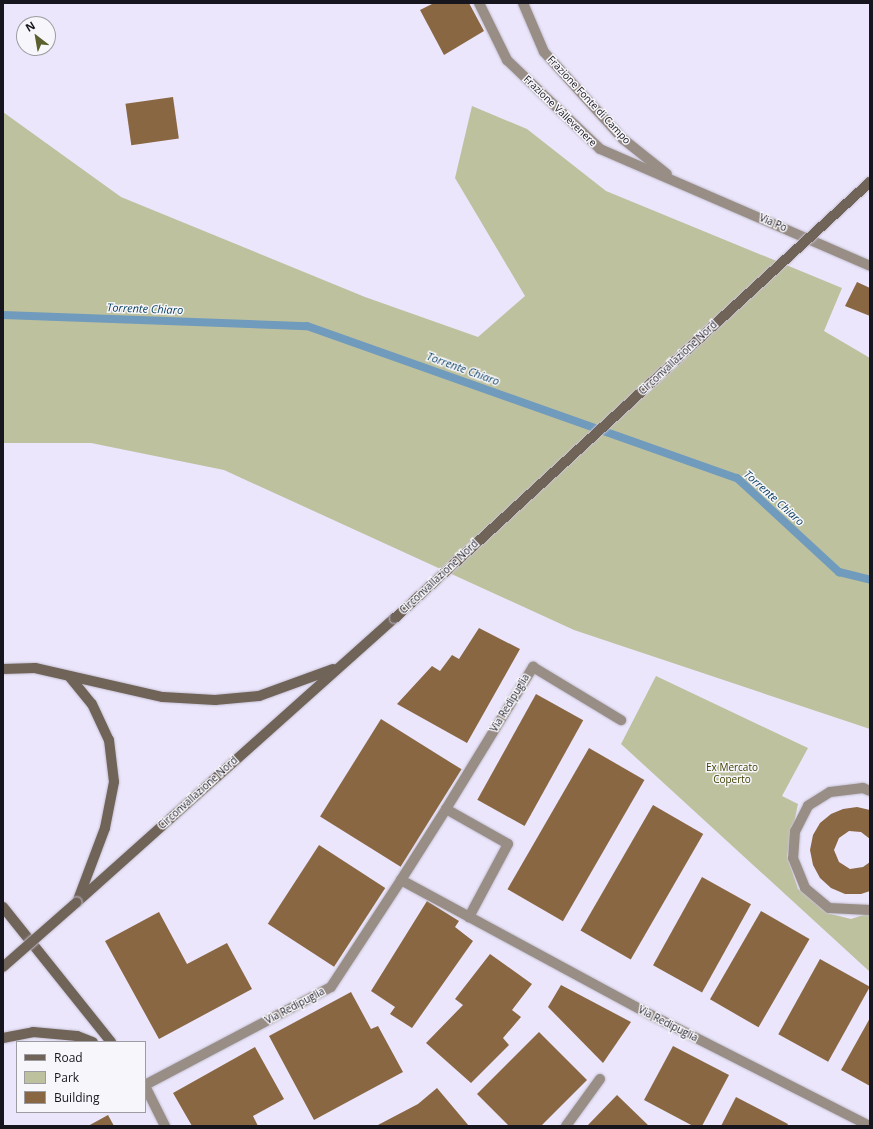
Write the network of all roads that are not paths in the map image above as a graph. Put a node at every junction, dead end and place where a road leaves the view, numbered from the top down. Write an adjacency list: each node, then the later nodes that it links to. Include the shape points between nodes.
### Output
1 (479, 3): 3 (street, Frazione Vallevenere, via 507,60 600,149)
2 (522, 3): 3 (street, Frazione Fonte di Campo, via 544,52 623,139)
3 (676, 182): 5 (street, Via Po)
4 (870, 182): 6 (main road, Circonvallazione Nord, bridge, via 395,618)
5 (870, 266)
6 (337, 667): 8 (main road, via 259,696 215,700 163,697); 13 (main road, Circonvallazione Nord)
7 (3, 669): 8 (main road, via 36,668)
8 (69, 676): 13 (main road, via 92,704 109,740 114,782 105,828)
9 (622, 720): 11 (street, Via Redipuglia, via 533,667)
10 (870, 791): 15 (street, via 863,788 830,792 808,806 795,831 793,858 805,888 829,908)
11 (446, 809): 12 (street, Via Redipuglia); 16 (street, via 508,844)
12 (401, 880): 16 (street, Via Redipuglia); 22 (street, Via Redipuglia, via 331,987)
13 (77, 902): 17 (main road, Circonvallazione Nord, bridge)
14 (3, 907): 20 (main road)
15 (870, 910)
16 (469, 917): 26 (street, Via Redipuglia, via 647,1014)
17 (3, 966)
18 (3, 1038): 19 (main road, via 33,1032 76,1036)
19 (90, 1041)
20 (110, 1041)
21 (600, 1079): 25 (street)
22 (146, 1085)
23 (146, 1088): 24 (street)
24 (165, 1126)
25 (566, 1126)
26 (870, 1126)

